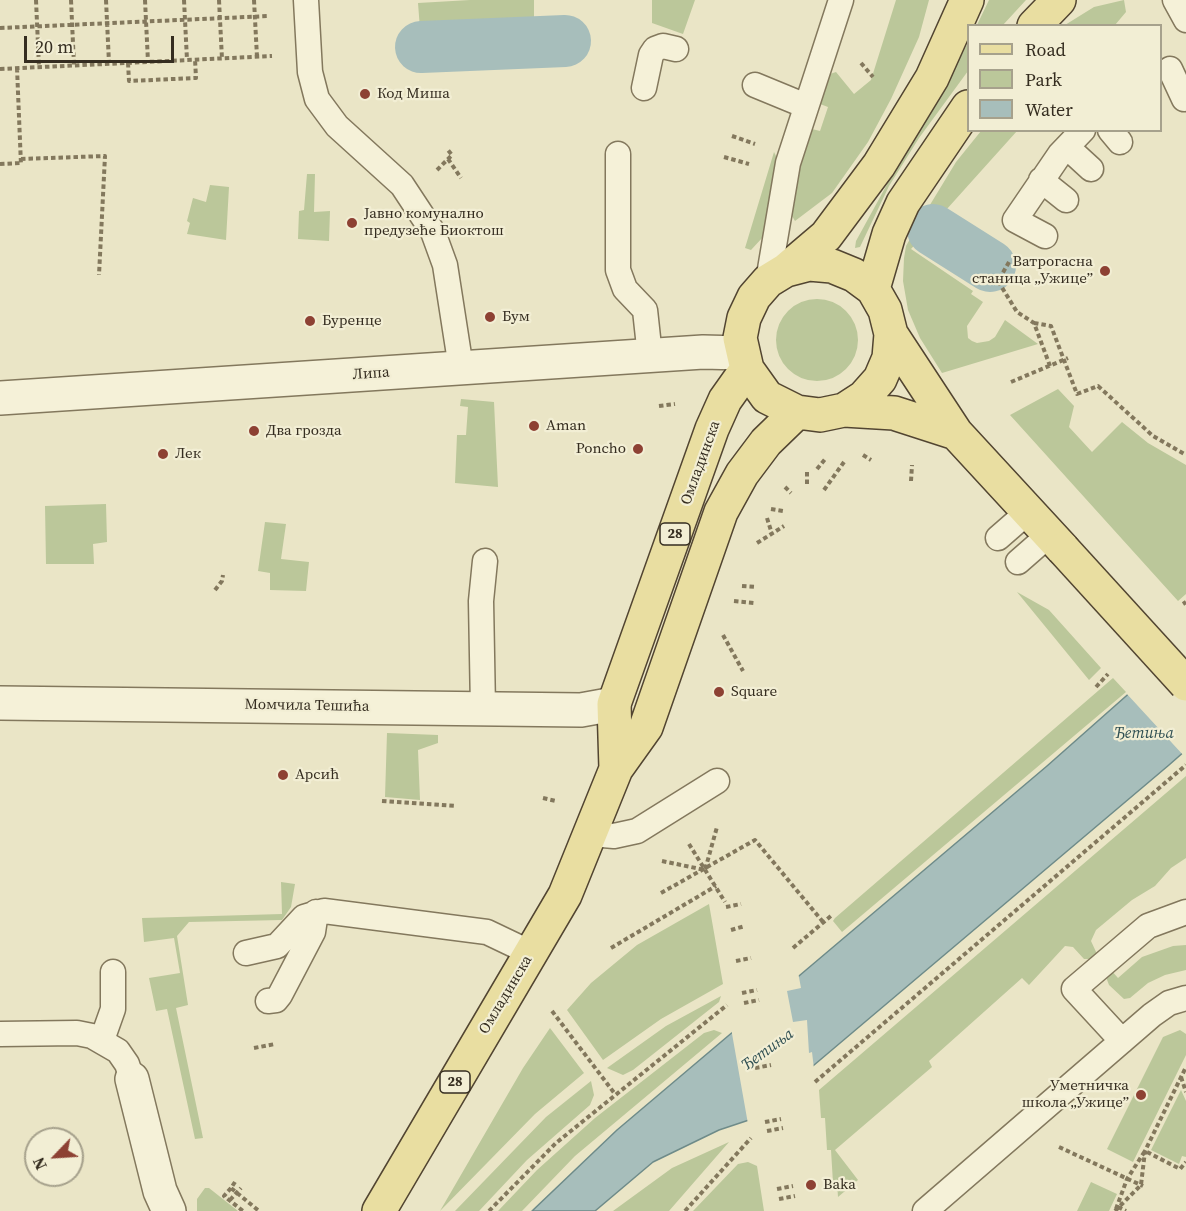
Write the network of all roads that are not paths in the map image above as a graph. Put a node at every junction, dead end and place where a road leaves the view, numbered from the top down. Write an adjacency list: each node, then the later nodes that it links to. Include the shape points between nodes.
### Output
1 (841, 0): 13 (lane)
2 (968, 0): 21 (main road, via 932,78 879,165 826,236)
3 (1059, 0): 7 (main road)
4 (1176, 0): 6 (lane)
5 (307, 7): 26 (lane, via 312,86 330,118 402,185 434,232 446,265)
6 (1186, 20)
7 (1036, 24)
8 (675, 49): 11 (lane, via 655,49)
9 (1172, 68): 12 (lane)
10 (755, 85): 13 (lane)
11 (644, 88)
12 (1184, 99)
13 (806, 106): 21 (lane, via 788,163)
14 (967, 110): 22 (main road, via 903,203 889,234)
15 (1075, 139): 17 (lane); 18 (lane)
16 (618, 154): 24 (lane, via 618,270 625,289 645,310)
17 (1091, 169)
18 (1041, 180): 19 (lane); 20 (lane, via 1016,220)
19 (1066, 200)
20 (1045, 236)
21 (777, 275): 22 (main road, via 809,264 832,266 854,275); 25 (main road, via 754,297 744,318 740,338)
22 (873, 290): 23 (main road, via 885,310)
23 (891, 334): 28 (main road, via 889,357 880,379 864,398); 30 (main road)
24 (650, 356): 25 (street, Липа, via 703,352); 26 (street, Липа)
25 (744, 361): 29 (main road, via 767,396); 37 (main road, Омладинска / 28, via 712,429)
26 (460, 368): 27 (street, Липа)
27 (0, 398)
28 (844, 410): 29 (main road, via 820,415); 30 (main road, via 894,413)
29 (797, 412): 39 (main road, Омладинска / 28, via 766,442 721,512 646,727)
30 (956, 434): 31 (main road)
31 (1047, 531): 32 (lane); 34 (lane); 35 (main road, bridge)
32 (998, 538)
33 (484, 561): 38 (lane)
34 (1018, 562)
35 (1186, 684)
36 (0, 703): 38 (street, Момчила Тешића)
37 (614, 704): 38 (street, Момчила Тешића, via 589,710); 39 (main road, Омладинска / 28)
38 (483, 709)
39 (615, 770): 41 (main road, Омладинска / 28)
40 (717, 781): 41 (lane, via 637,831 614,836)
41 (591, 834): 44 (main road, Омладинска / 28, via 565,895)
42 (316, 912): 44 (lane, via 479,930); 45 (lane, via 304,917 277,946); 48 (lane, via 313,932)
43 (1186, 912): 51 (lane, via 1148,926 1074,989)
44 (531, 952): 54 (main road, Омладинска / 28)
45 (246, 953)
46 (113, 972): 50 (lane, via 112,1009)
47 (1186, 998): 51 (lane, via 1169,1003)
48 (276, 1003)
49 (0, 1034): 50 (lane, via 77,1033)
50 (102, 1040): 52 (lane, via 127,1064)
51 (1122, 1041): 55 (lane)
52 (132, 1079): 53 (street, via 160,1191)
53 (169, 1211)
54 (380, 1211)
55 (925, 1211)

